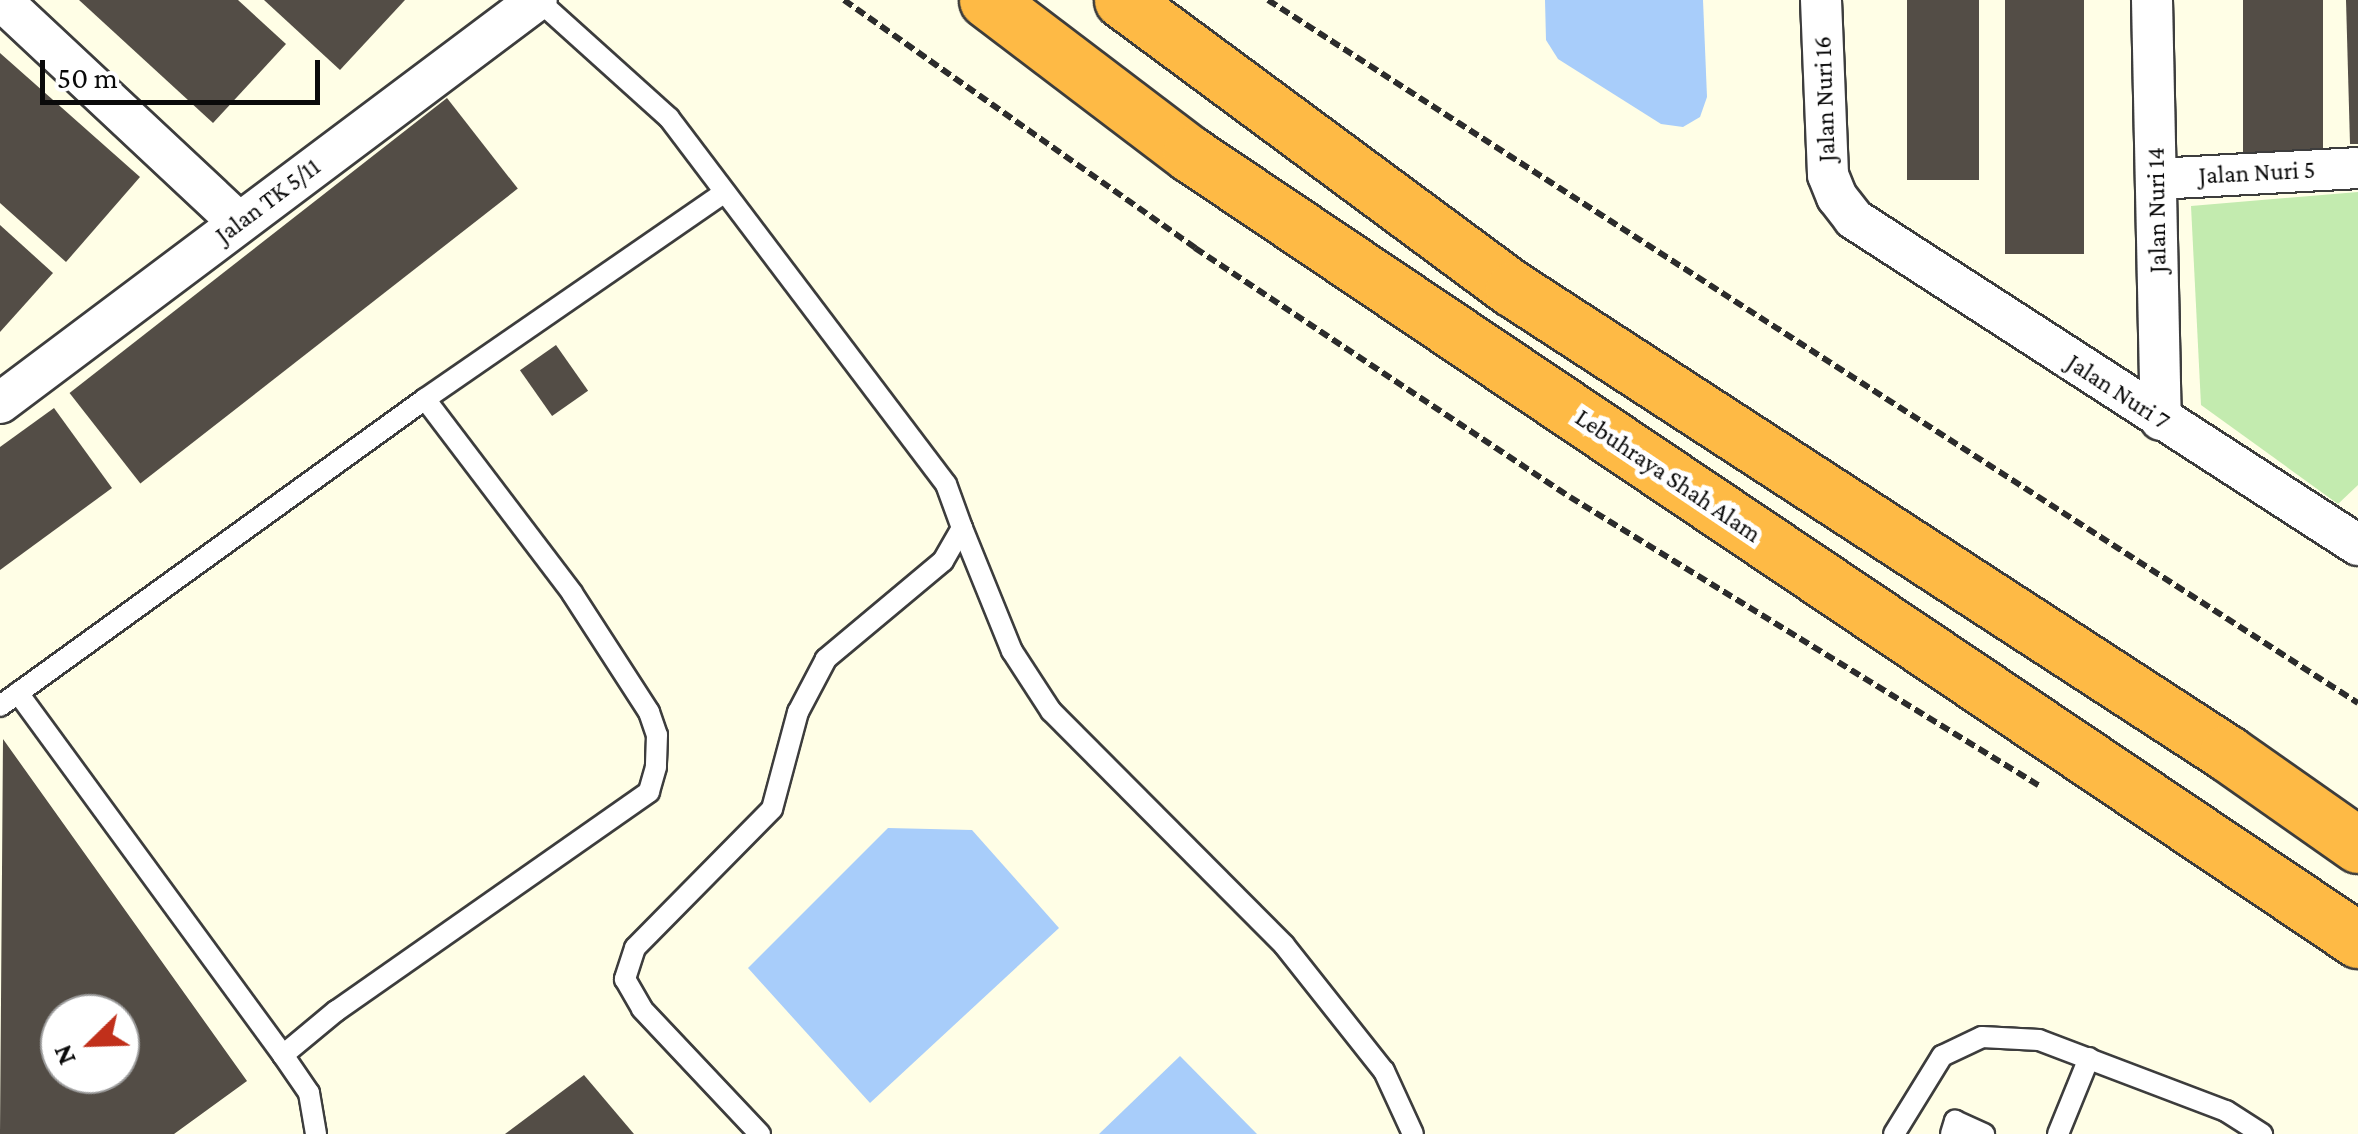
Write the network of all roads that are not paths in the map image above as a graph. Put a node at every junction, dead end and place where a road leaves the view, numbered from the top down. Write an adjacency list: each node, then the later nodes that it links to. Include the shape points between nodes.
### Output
1 (1, 0): 10 (street)
2 (537, 0): 9 (lane, via 669,118); 10 (street, Jalan TK 5/11)
3 (987, 0): 20 (highway, Lebuhraya Shah Alam, via 1190,154)
4 (1122, 0): 19 (highway, via 1513,289)
5 (1821, 0): 11 (street, Jalan Nuri 16, via 1828,176 1836,198)
6 (2152, 0): 8 (street, Jalan Nuri 14)
7 (2358, 168): 8 (street, Jalan Nuri 5)
8 (2156, 179): 14 (street, Jalan Nuri 14)
9 (725, 192): 12 (lane); 15 (lane, via 946,484)
10 (239, 223): 13 (street, Jalan TK 5/11)
11 (1879, 238): 14 (street, Jalan Nuri 7)
12 (425, 399): 17 (lane); 21 (lane, via 572,593 649,712 657,735 656,767 649,792 336,1010)
13 (0, 403)
14 (2162, 420): 16 (street, Jalan Nuri 7)
15 (962, 528): 24 (lane, via 943,561 826,659 798,712 772,809 635,948 626,979 642,1010); 25 (lane, via 1012,650 1051,711 1284,946 1384,1072)
16 (2353, 533)
17 (18, 693): 18 (lane); 21 (lane)
18 (0, 706)
19 (2358, 844)
20 (2358, 940)
21 (283, 1055): 23 (lane, via 309,1093)
22 (2089, 1058): 26 (lane, via 2039,1040 1982,1037 1942,1056); 29 (lane); 30 (lane, via 2226,1111)
23 (316, 1134)
24 (760, 1134)
25 (1413, 1134)
26 (1894, 1134)
27 (1951, 1134): 28 (lane, via 1955,1121)
28 (1984, 1134)
29 (2058, 1134)
30 (2262, 1134)

